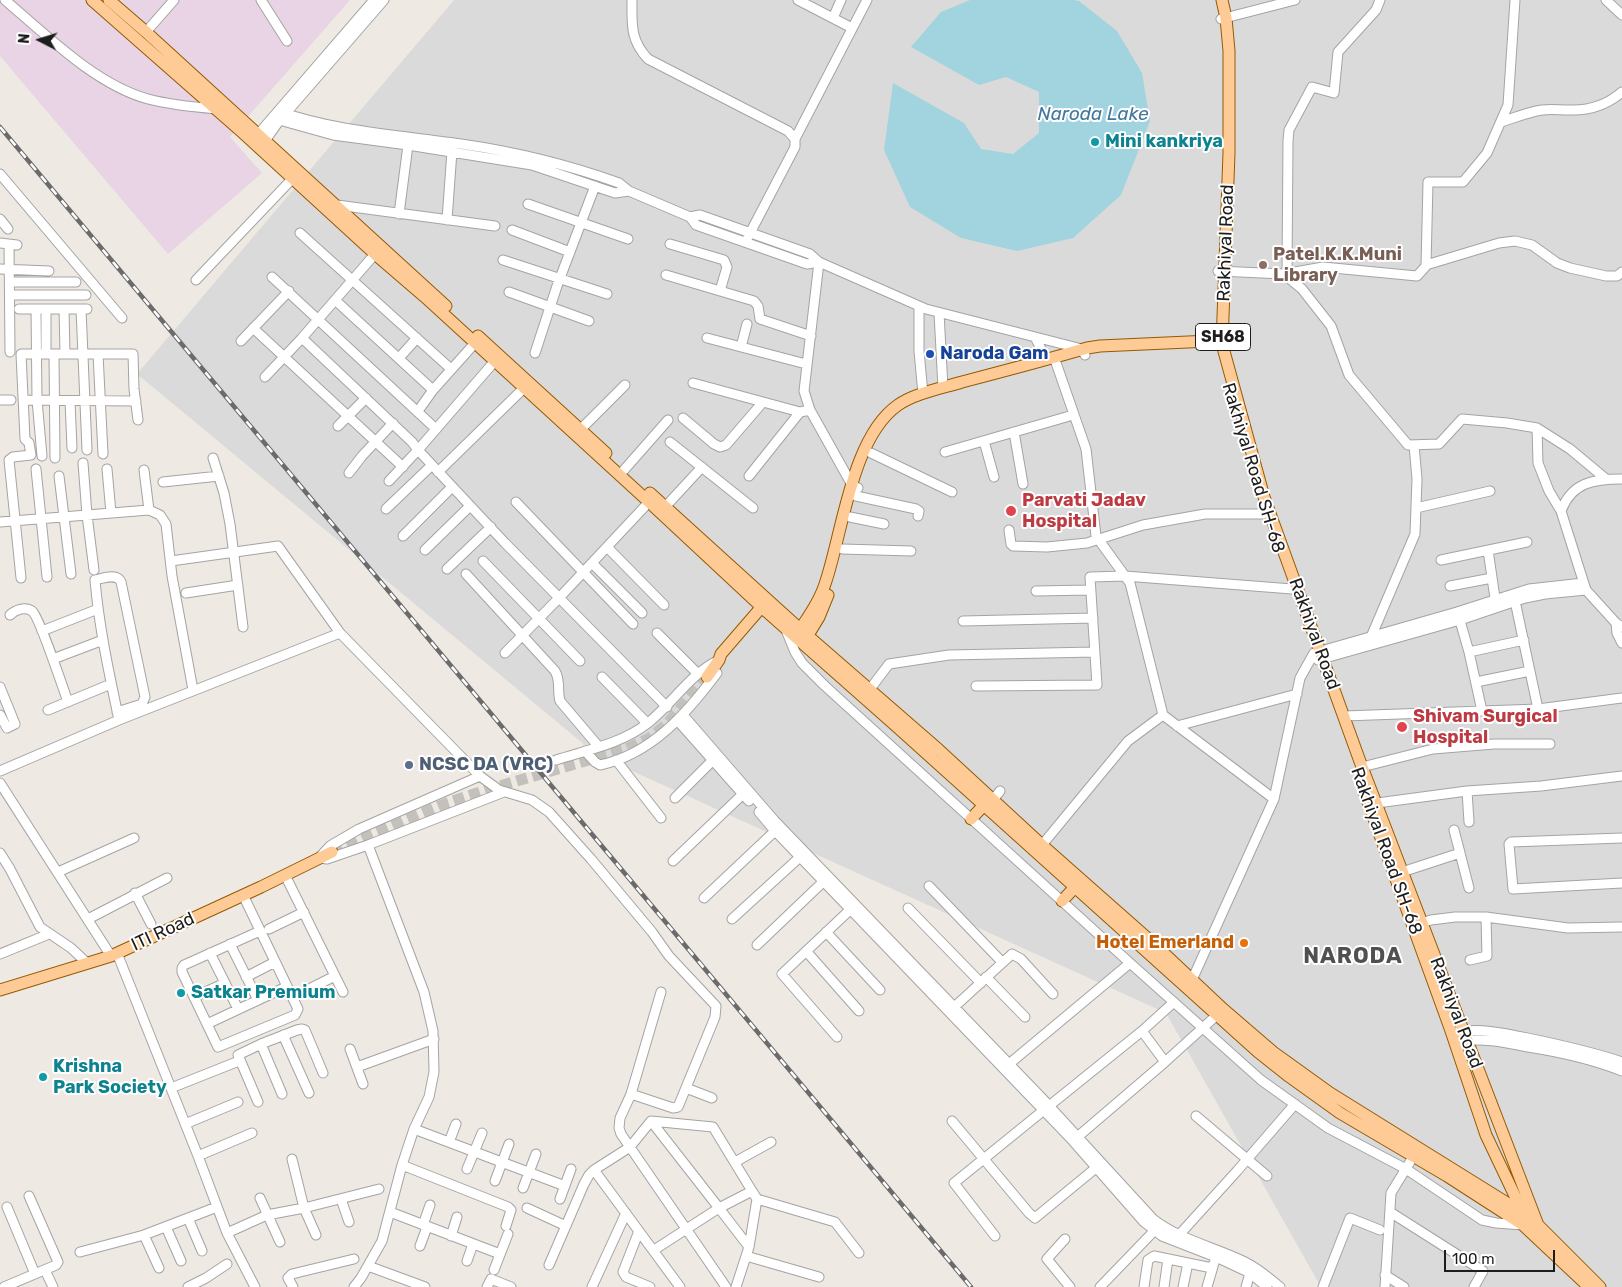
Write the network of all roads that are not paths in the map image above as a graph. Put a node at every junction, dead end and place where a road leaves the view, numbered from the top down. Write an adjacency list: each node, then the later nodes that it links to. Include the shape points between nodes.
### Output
1 (5, 0): 25 (street, via 64,51 110,83 146,98)
2 (92, 0): 25 (main road)
3 (109, 0): 22 (main road)
4 (174, 0): 22 (street)
5 (262, 0): 23 (street)
6 (374, 0): 26 (street)
7 (384, 0): 26 (street)
8 (632, 0): 29 (street, via 633,35 648,59 788,131)
9 (798, 0): 19 (street)
10 (841, 0): 19 (street)
11 (866, 0): 21 (street)
12 (1216, 0): 20 (main road, SH68)
13 (1222, 0): 20 (main road, Rakhiyal Road / SH68)
14 (1295, 0): 20 (street)
15 (1380, 0): 62 (street, via 1376,10 1338,52 1334,92 1312,87 1289,130)
16 (1515, 0): 28 (street, via 1508,105)
17 (1606, 0): 18 (street)
18 (1621, 16)
19 (833, 18): 21 (street)
20 (1224, 18): 60 (main road, Rakhiyal Road / SH68, via 1229,51 1229,97)
21 (852, 28): 29 (street)
22 (146, 32): 30 (main road)
23 (287, 41)
24 (1622, 92): 28 (street, via 1591,109 1540,110)
25 (216, 109): 30 (main road)
26 (282, 112): 27 (street); 36 (street, via 336,127 536,157 619,183)
27 (275, 120): 30 (street); 31 (street, via 333,135)
28 (1501, 122): 57 (street, via 1487,153 1463,182 1428,182)
29 (795, 138): 48 (street, via 795,146)
30 (259, 141): 34 (main road); 38 (main road)
31 (408, 145): 32 (street); 39 (street)
32 (452, 151): 35 (street, via 532,165); 42 (street)
33 (0, 174): 84 (street)
34 (293, 178): 54 (main road); 66 (street)
35 (595, 186): 36 (street, via 615,193); 43 (street)
36 (628, 191): 40 (street)
37 (528, 204): 43 (street)
38 (336, 205): 39 (street); 145 (main road)
39 (399, 214): 42 (street)
40 (690, 217): 48 (street, via 700,215); 50 (street, via 696,225)
41 (0, 219): 45 (street)
42 (446, 220): 44 (street)
43 (580, 223): 49 (street); 53 (street)
44 (496, 226)
45 (8, 229)
46 (512, 230): 53 (street)
47 (300, 233): 67 (street)
48 (750, 233): 50 (street); 56 (street, via 810,254)
49 (628, 239)
50 (745, 242): 56 (street, via 808,264)
51 (9, 244): 58 (street)
52 (670, 244): 71 (street, via 726,262)
53 (570, 252): 65 (street)
54 (375, 254): 67 (street); 97 (main road)
55 (503, 260): 65 (street)
56 (819, 262): 78 (street); 91 (street)
57 (1426, 265): 61 (street, via 1515,241 1532,245 1570,268 1606,276 1617,276); 62 (street, via 1417,276 1323,267)
58 (5, 269): 59 (street); 68 (street)
59 (49, 271)
60 (1222, 271): 62 (street); 98 (main road, Rakhiyal Road SH-68 / SH68)
61 (1622, 272)
62 (1286, 273): 150 (street, via 1331,326 1349,375 1408,445)
63 (666, 274): 71 (street)
64 (272, 277): 70 (street)
65 (560, 279): 74 (street); 77 (street)
66 (196, 280)
67 (352, 281): 76 (street); 93 (street)
68 (10, 282): 69 (street); 73 (street)
69 (76, 282)
70 (288, 291): 85 (street); 90 (street)
71 (720, 291): 91 (street, via 754,301 763,321)
72 (509, 292): 77 (street)
73 (10, 294): 75 (street); 87 (street)
74 (607, 294)
75 (86, 295)
76 (335, 300): 85 (street); 109 (street)
77 (550, 307): 88 (street); 102 (street)
78 (919, 307): 83 (street); 121 (street)
79 (19, 309): 80 (street)
80 (36, 309): 81 (street); 103 (street)
81 (46, 309): 82 (street); 104 (street)
82 (64, 309): 105 (street); 106 (street, via 84,309)
83 (939, 313): 95 (street); 119 (street)
84 (122, 318)
85 (319, 319): 92 (street); 134 (street)
86 (0, 320): 87 (street)
87 (10, 320): 100 (street)
88 (589, 321)
89 (747, 324): 99 (street)
90 (253, 328): 96 (street); 108 (street)
91 (811, 336): 113 (street)
92 (302, 338): 108 (street); 122 (street)
93 (417, 338): 109 (street); 114 (street)
94 (707, 338): 99 (street)
95 (1035, 338): 101 (street); 110 (street)
96 (241, 341)
97 (475, 344): 112 (main road); 114 (street)
98 (1218, 344): 101 (main road, via 1210,348); 192 (main road, Rakhiyal Road SH-68 / SH68, via 1254,482)
99 (741, 347): 113 (street)
100 (10, 352)
101 (1084, 352): 111 (main road)
102 (535, 353)
103 (36, 354): 104 (street); 125 (street, via 21,354); 126 (street)
104 (50, 354): 105 (street); 127 (street)
105 (65, 354): 106 (street)
106 (83, 354): 107 (street); 128 (street)
107 (98, 354): 129 (street); 131 (street, via 133,354)
108 (284, 357): 115 (street); 136 (street)
109 (399, 358): 120 (street)
110 (1041, 360): 111 (main road); 119 (main road)
111 (1055, 360): 137 (street); 155 (main road, via 906,408 887,424)
112 (494, 362): 118 (main road); 144 (street)
113 (806, 364): 133 (street, via 804,391)
114 (451, 370): 120 (street)
115 (265, 377)
116 (692, 383): 132 (street)
117 (625, 385): 145 (street)
118 (524, 388): 165 (street); 183 (main road)
119 (943, 388): 121 (main road)
120 (433, 390): 134 (street)
121 (923, 394): 179 (main road, via 899,404 878,426 866,448)
122 (366, 398): 136 (street); 141 (street)
123 (0, 400): 124 (street)
124 (11, 400)
125 (23, 400): 126 (street); 198 (street, via 25,439 31,454 13,456 9,460)
126 (37, 400): 127 (street); 157 (street)
127 (54, 400): 130 (street); 158 (street)
128 (84, 400): 129 (street); 130 (street); 152 (street)
129 (99, 400): 131 (street); 156 (street)
130 (70, 401): 151 (street)
131 (136, 401): 139 (street)
132 (763, 402): 135 (street); 138 (street, via 723,446 714,444)
133 (810, 410): 135 (street); 179 (street)
134 (418, 411): 144 (street)
135 (800, 412): 171 (street)
136 (349, 415): 142 (street); 147 (street)
137 (1073, 415): 146 (street); 204 (street, via 1086,450)
138 (683, 418)
139 (138, 420)
140 (668, 420): 167 (street)
141 (393, 424): 147 (street); 153 (street)
142 (338, 426)
143 (1537, 428): 150 (street, via 1462,419 1439,444); 173 (street, via 1570,449); 190 (street, via 1538,463)
144 (436, 429): 153 (street)
145 (580, 429): 167 (main road)
146 (1014, 432): 148 (street); 177 (street)
147 (376, 440): 161 (street); 168 (street)
148 (984, 441): 154 (street); 172 (street)
149 (670, 442): 162 (street)
150 (1414, 445): 187 (street)
151 (72, 448)
152 (87, 450)
153 (418, 450): 161 (street); 165 (street)
154 (945, 452)
155 (871, 453): 179 (main road); 181 (street)
156 (103, 454)
157 (42, 456)
158 (55, 458)
159 (213, 458): 170 (street)
160 (83, 463): 193 (street)
161 (403, 467): 175 (street)
162 (702, 468): 185 (street); 186 (street)
163 (36, 469): 197 (street)
164 (107, 469): 191 (street)
165 (435, 469): 178 (street); 188 (street)
166 (144, 470): 189 (street)
167 (624, 470): 185 (main road)
168 (349, 473)
169 (59, 476): 195 (street)
170 (219, 476): 176 (street); 211 (street)
171 (749, 476)
172 (994, 477)
173 (1606, 479): 174 (street); 190 (street, via 1580,487 1565,499)
174 (1622, 479)
175 (389, 481)
176 (163, 482)
177 (1023, 484)
178 (452, 487): 184 (street); 203 (street)
179 (855, 490): 194 (street, via 916,509); 196 (main road); 251 (main road, via 826,583)
180 (1490, 491): 187 (street)
181 (952, 492)
182 (516, 502): 218 (street)
183 (649, 502): 206 (street); 236 (main road)
184 (470, 506): 201 (street); 208 (street)
185 (665, 507): 236 (main road)
186 (753, 508)
187 (1416, 508): 252 (street, via 1415,534)
188 (386, 509)
189 (149, 510): 191 (street); 213 (street, via 164,520)
190 (1561, 511): 227 (street)
191 (111, 513): 193 (street)
192 (1268, 513): 204 (street, via 1205,514 1143,525); 228 (main road, Rakhiyal Road SH-68 / SH68); 260 (main road, Rakhiyal Road / SH68)
193 (87, 515): 195 (street); 217 (street)
194 (918, 516)
195 (63, 517): 197 (street); 219 (street)
196 (850, 517): 200 (street); 207 (main road)
197 (40, 518): 198 (street); 222 (street)
198 (15, 521): 199 (street); 223 (street)
199 (0, 522)
200 (884, 524)
201 (490, 527): 216 (street); 232 (street)
202 (1009, 530): 204 (street, via 1011,544 1016,547 1087,543)
203 (403, 536)
204 (1098, 538): 221 (street)
205 (1527, 542): 209 (street)
206 (607, 547): 215 (street); 235 (street)
207 (842, 549): 210 (street); 251 (main road, via 822,610)
208 (425, 550)
209 (1488, 550): 212 (street); 224 (street)
210 (912, 551)
211 (233, 552): 213 (street); 225 (street); 248 (street, via 278,546)
212 (1441, 560)
213 (171, 561): 272 (street)
214 (484, 561): 241 (street)
215 (592, 563): 218 (street); 238 (street)
216 (447, 568)
217 (94, 570)
218 (583, 572): 232 (street); 244 (street)
219 (71, 574)
220 (466, 574): 250 (street)
221 (1125, 576): 228 (street); 229 (street, via 1090,577); 281 (street, via 1130,583)
222 (47, 577)
223 (22, 578)
224 (1492, 578): 226 (street); 234 (street)
225 (238, 585): 231 (street); 246 (street)
226 (1450, 586)
227 (1585, 586): 233 (street); 234 (street, via 1529,589); 245 (street)
228 (1292, 589): 260 (main road, Rakhiyal Road SH-68 / SH68)
229 (1090, 590): 230 (street); 242 (street)
230 (1036, 591)
231 (186, 593)
232 (559, 598): 241 (street); 276 (street)
233 (1515, 601): 234 (street); 254 (street)
234 (1496, 604): 240 (street)
235 (664, 605)
236 (767, 606): 251 (main road); 262 (main road, via 726,658)
237 (98, 609): 247 (street); 253 (street); 282 (street, via 95,580 119,578 145,697 142,704)
238 (642, 613)
239 (10, 615): 247 (street, via 16,610 30,610)
240 (1459, 616): 252 (street); 256 (street); 258 (street)
241 (540, 618): 250 (street); 263 (street)
242 (1093, 618): 243 (street); 257 (street)
243 (963, 621)
244 (633, 624)
245 (1620, 625): 255 (street, via 1617,632)
246 (243, 627)
247 (42, 631): 261 (street)
248 (340, 633): 272 (street); 296 (street)
249 (657, 633): 265 (street)
250 (522, 635): 259 (street); 289 (street, via 557,674 560,701)
251 (798, 635): 271 (main road); 303 (main road); 307 (street, via 795,652 802,663)
252 (1372, 635): 256 (street); 260 (street)
253 (103, 640): 261 (street); 268 (street)
254 (1524, 640): 258 (street); 264 (street)
255 (1622, 643)
256 (1369, 645): 260 (street)
257 (1095, 652): 270 (street, via 1097,685); 271 (street, via 949,655 888,664)
258 (1469, 652): 267 (street)
259 (505, 653)
260 (1317, 656): 273 (street, via 1300,678); 283 (main road, Rakhiyal Road / SH68); 382 (main road, Rakhiyal Road SH-68 / SH68)
261 (53, 659): 275 (street)
262 (719, 660): 265 (main road); 284 (street, via 718,672)
263 (580, 661)
264 (1530, 671): 267 (street); 277 (street)
265 (702, 676): 276 (street)
266 (602, 677): 285 (street)
267 (1476, 682): 279 (street)
268 (111, 684): 275 (street); 282 (street)
269 (0, 686): 287 (street, via 15,724)
270 (976, 686)
271 (870, 689): 303 (main road)
272 (193, 690): 282 (street)
273 (1296, 694): 286 (street); 304 (street)
274 (1622, 698): 277 (street)
275 (68, 702): 278 (street)
276 (667, 707): 285 (street)
277 (1538, 709): 279 (street)
278 (48, 710)
279 (1482, 711): 283 (street)
280 (0, 715): 287 (street)
281 (1163, 715): 286 (street); 314 (street, via 1128,741)
282 (118, 716): 295 (street)
283 (1344, 716): 294 (main road, Rakhiyal Road / SH68)
284 (680, 718): 292 (street, via 643,747); 293 (street); 334 (street)
285 (647, 723): 289 (street, via 626,738)
286 (1177, 726): 304 (street)
287 (4, 730)
288 (1550, 744): 294 (street, via 1433,749)
289 (599, 747): 290 (street)
290 (585, 751): 291 (street); 292 (street, via 600,765)
291 (556, 760)
292 (616, 760): 306 (street)
293 (713, 760): 301 (street); 302 (street)
294 (1362, 767): 305 (main road, Rakhiyal Road / SH68)
295 (0, 770)
296 (480, 776): 300 (street); 319 (street, via 359,830 330,846)
297 (1622, 776): 299 (street)
298 (0, 783): 321 (street)
299 (1466, 791): 305 (street); 308 (street)
300 (504, 792): 313 (street); 395 (street, via 532,800 549,812 675,963 716,1006 715,1017)
301 (743, 794): 309 (street); 320 (street)
302 (675, 798)
303 (992, 798): 307 (main road); 314 (main road); 328 (main road)
304 (1274, 800): 360 (street)
305 (1377, 803): 322 (main road, Rakhiyal Road / SH68)
306 (661, 818)
307 (971, 819): 333 (street)
308 (1469, 822)
309 (775, 830): 318 (street); 332 (street)
310 (1454, 830): 317 (street)
311 (134, 838): 321 (street)
312 (1622, 838): 326 (street, via 1509,844 1513,889)
313 (368, 845): 319 (street, via 327,859); 383 (street, via 424,992)
314 (1042, 846): 360 (main road)
315 (332, 852): 319 (main road, ITI Road)
316 (0, 853): 345 (street, via 36,922)
317 (1460, 853): 322 (street); 329 (street)
318 (800, 857): 325 (street); 339 (street)
319 (319, 858): 323 (main road, ITI Road)
320 (673, 861)
321 (58, 872): 338 (street)
322 (1402, 872): 340 (main road, Rakhiyal Road / SH68)
323 (286, 875): 331 (main road, ITI Road); 336 (street)
324 (168, 878): 330 (street)
325 (824, 881): 334 (street); 347 (street)
326 (1622, 883)
327 (929, 886): 354 (street)
328 (1075, 888): 333 (main road); 375 (main road)
329 (1469, 888)
330 (136, 893): 338 (street); 341 (street)
331 (243, 895): 343 (street); 351 (main road, ITI Road)
332 (704, 898)
333 (1062, 901): 355 (street)
334 (853, 907): 344 (street); 373 (street)
335 (908, 908): 359 (street)
336 (304, 912): 343 (street); 357 (street)
337 (1486, 917): 340 (street); 342 (street, via 1568,928); 352 (street, via 1487,956)
338 (88, 919): 351 (street)
339 (732, 919)
340 (1421, 923): 382 (main road, Rakhiyal Road / SH68)
341 (152, 924)
342 (1622, 927)
343 (264, 930): 346 (street); 353 (street)
344 (826, 932): 348 (street); 364 (street)
345 (49, 934): 350 (street); 356 (street, via 71,948)
346 (230, 944): 349 (street); 358 (street)
347 (757, 945)
348 (806, 951): 374 (street); 381 (street, via 782,974)
349 (210, 953): 361 (street); 369 (street, via 182,968)
350 (0, 954)
351 (114, 955): 356 (main road, ITI Road); 394 (street)
352 (1470, 960)
353 (275, 962): 358 (street); 362 (street)
354 (1002, 962): 359 (street); 368 (street, via 1012,954 1021,959)
355 (1130, 963): 371 (street); 389 (street)
356 (87, 964): 363 (main road, ITI Road)
357 (335, 976): 365 (street); 367 (street)
358 (246, 977): 370 (street)
359 (984, 980): 373 (street); 376 (street)
360 (1192, 980): 452 (main road, via 1273,1052 1330,1094)
361 (225, 983): 369 (street); 372 (street)
362 (286, 987): 370 (street); 377 (street, via 298,1009 295,1014 222,1047 216,1045)
363 (0, 990)
364 (880, 990)
365 (343, 992)
366 (661, 992): 398 (street)
367 (301, 993)
368 (1054, 994)
369 (194, 996): 377 (street)
370 (258, 1000): 372 (street)
371 (1174, 1002): 378 (street); 379 (street)
372 (238, 1009): 377 (street)
373 (951, 1009): 389 (street); 403 (street)
374 (859, 1011)
375 (1216, 1015): 378 (street); 420 (main road, via 1287,1075 1340,1113)
376 (1025, 1017)
377 (207, 1024)
378 (1202, 1028): 387 (street); 402 (street, via 1261,1080)
379 (1142, 1031): 387 (street); 403 (street)
380 (283, 1035): 384 (street); 392 (street, via 305,1030); 396 (street)
381 (837, 1037)
382 (1460, 1037): 388 (street, via 1486,1032 1528,1038); 391 (street, via 1545,1050); 452 (main road, Rakhiyal Road SH-68 / SH68, via 1486,1136); 458 (main road, Rakhiyal Road / SH68)
383 (434, 1039): 390 (street); 409 (street, via 434,1072 429,1097)
384 (261, 1044): 386 (street, via 238,1055); 397 (street)
385 (350, 1049): 390 (street)
386 (239, 1061): 394 (street); 401 (street)
387 (1165, 1062): 412 (street)
388 (1622, 1062)
389 (1008, 1064): 403 (street)
390 (357, 1067): 393 (street)
391 (1622, 1071)
392 (323, 1073)
393 (364, 1084)
394 (171, 1088): 407 (street)
395 (686, 1088): 398 (street, via 676,1108); 399 (street)
396 (309, 1093)
397 (282, 1094)
398 (631, 1094): 416 (street, via 619,1123 621,1134)
399 (712, 1098)
400 (238, 1102): 407 (street)
401 (258, 1102)
402 (1295, 1104): 423 (street); 430 (street, via 1328,1128)
403 (1046, 1108): 412 (street); 422 (street)
404 (1196, 1116): 423 (street)
405 (652, 1121): 416 (street); 425 (street, via 713,1127); 448 (street)
406 (952, 1122): 422 (street)
407 (185, 1124): 419 (street)
408 (456, 1124): 413 (street)
409 (414, 1129): 413 (street); 426 (street)
410 (252, 1133): 419 (street)
411 (482, 1133): 417 (street)
412 (1076, 1139): 427 (street); 469 (street, via 1153,1219)
413 (449, 1142): 417 (street)
414 (771, 1142): 425 (street)
415 (510, 1144): 424 (street)
416 (630, 1147): 431 (street); 462 (street)
417 (474, 1152): 424 (street); 428 (street)
418 (536, 1154): 432 (street)
419 (198, 1156): 445 (street)
420 (1413, 1157): 430 (street); 457 (main road)
421 (292, 1159): 446 (street)
422 (984, 1159): 427 (street, via 1036,1218); 471 (street, via 954,1183)
423 (1248, 1159): 433 (street); 469 (street)
424 (502, 1162): 432 (street); 434 (street)
425 (735, 1162): 438 (street)
426 (402, 1166): 449 (street); 482 (street, via 508,1207 511,1212)
427 (1097, 1167): 463 (street)
428 (467, 1169)
429 (571, 1169): 435 (street)
430 (1406, 1169): 450 (street, via 1391,1193); 457 (street, via 1482,1220)
431 (594, 1170): 451 (street); 461 (street, via 584,1184)
432 (529, 1173): 435 (street); 436 (street)
433 (1267, 1176)
434 (495, 1181)
435 (565, 1186): 442 (street)
436 (523, 1188)
437 (380, 1189): 441 (street)
438 (755, 1195): 448 (street); 480 (street); 481 (street, via 835,1222)
439 (29, 1196): 494 (street, via 58,1259 56,1265)
440 (260, 1198): 453 (street)
441 (341, 1199): 446 (street); 456 (street)
442 (560, 1199)
443 (430, 1206): 460 (street)
444 (7, 1207): 497 (street)
445 (217, 1207): 455 (street); 466 (street)
446 (304, 1208): 453 (street); 468 (street)
447 (527, 1208): 461 (street)
448 (719, 1208): 462 (street); 480 (street)
449 (390, 1212): 460 (street); 491 (street, via 382,1241)
450 (1390, 1212): 498 (street); 529 (street, via 1483,1271)
451 (626, 1213): 465 (street); 512 (street)
452 (1523, 1213): 457 (main road, Rakhiyal Road SH-68 / SH68); 458 (main road)
453 (268, 1215): 466 (street); 474 (street)
454 (457, 1217): 470 (street)
455 (188, 1218): 459 (street); 478 (street)
456 (349, 1222)
457 (1523, 1225): 473 (main road)
458 (1538, 1225): 473 (main road, Rakhiyal Road / SH68); 531 (main road)
459 (166, 1226): 467 (street); 486 (street)
460 (425, 1226): 470 (street); 476 (street)
461 (566, 1226): 490 (street)
462 (686, 1228): 477 (street); 515 (street)
463 (1154, 1230): 483 (street); 518 (street)
464 (1380, 1230): 526 (street, via 1350,1218)
465 (639, 1231): 477 (street); 513 (street, via 623,1272 626,1277)
466 (227, 1233): 506 (street)
467 (144, 1235): 479 (street); 492 (street)
468 (316, 1235)
469 (1179, 1235): 525 (street, via 1246,1262)
470 (451, 1236): 475 (street)
471 (995, 1236)
472 (1066, 1239): 517 (street, via 1047,1259)
473 (1540, 1241): 530 (main road)
474 (280, 1242)
475 (473, 1244): 482 (street); 487 (street)
476 (420, 1246)
477 (654, 1250): 514 (street)
478 (202, 1251)
479 (80, 1252)
480 (748, 1252): 499 (street); 516 (street)
481 (859, 1253)
482 (500, 1254): 495 (street)
483 (1216, 1257): 493 (street); 496 (street)
484 (354, 1259): 507 (street, via 292,1274 288,1278)
485 (1168, 1259): 488 (street); 519 (street, via 1154,1256 1148,1260); 520 (street)
486 (181, 1261)
487 (467, 1261)
488 (1188, 1263): 493 (street); 521 (street)
489 (227, 1264): 500 (street)
490 (549, 1265)
491 (368, 1266): 501 (street); 508 (street)
492 (159, 1268)
493 (1212, 1268): 522 (street)
494 (44, 1270): 497 (street); 503 (street)
495 (494, 1270)
496 (1250, 1273): 523 (street); 524 (street)
497 (35, 1274): 502 (street)
498 (1386, 1275): 527 (street); 528 (street)
499 (818, 1277)
500 (206, 1278): 504 (street); 505 (street)
501 (406, 1284): 509 (street)
502 (4, 1287)
503 (53, 1287)
504 (188, 1287)
505 (210, 1287)
506 (254, 1287)
507 (293, 1287)
508 (354, 1287)
509 (425, 1287)
510 (487, 1287): 511 (street, via 492,1279)
511 (511, 1287)
512 (592, 1287)
513 (650, 1287)
514 (680, 1287)
515 (726, 1287)
516 (736, 1287)
517 (1070, 1287)
518 (1100, 1287)
519 (1144, 1287)
520 (1164, 1287)
521 (1184, 1287)
522 (1207, 1287)
523 (1246, 1287)
524 (1267, 1287)
525 (1280, 1287)
526 (1323, 1287)
527 (1385, 1287)
528 (1404, 1287)
529 (1474, 1287)
530 (1589, 1287)
531 (1600, 1287)

